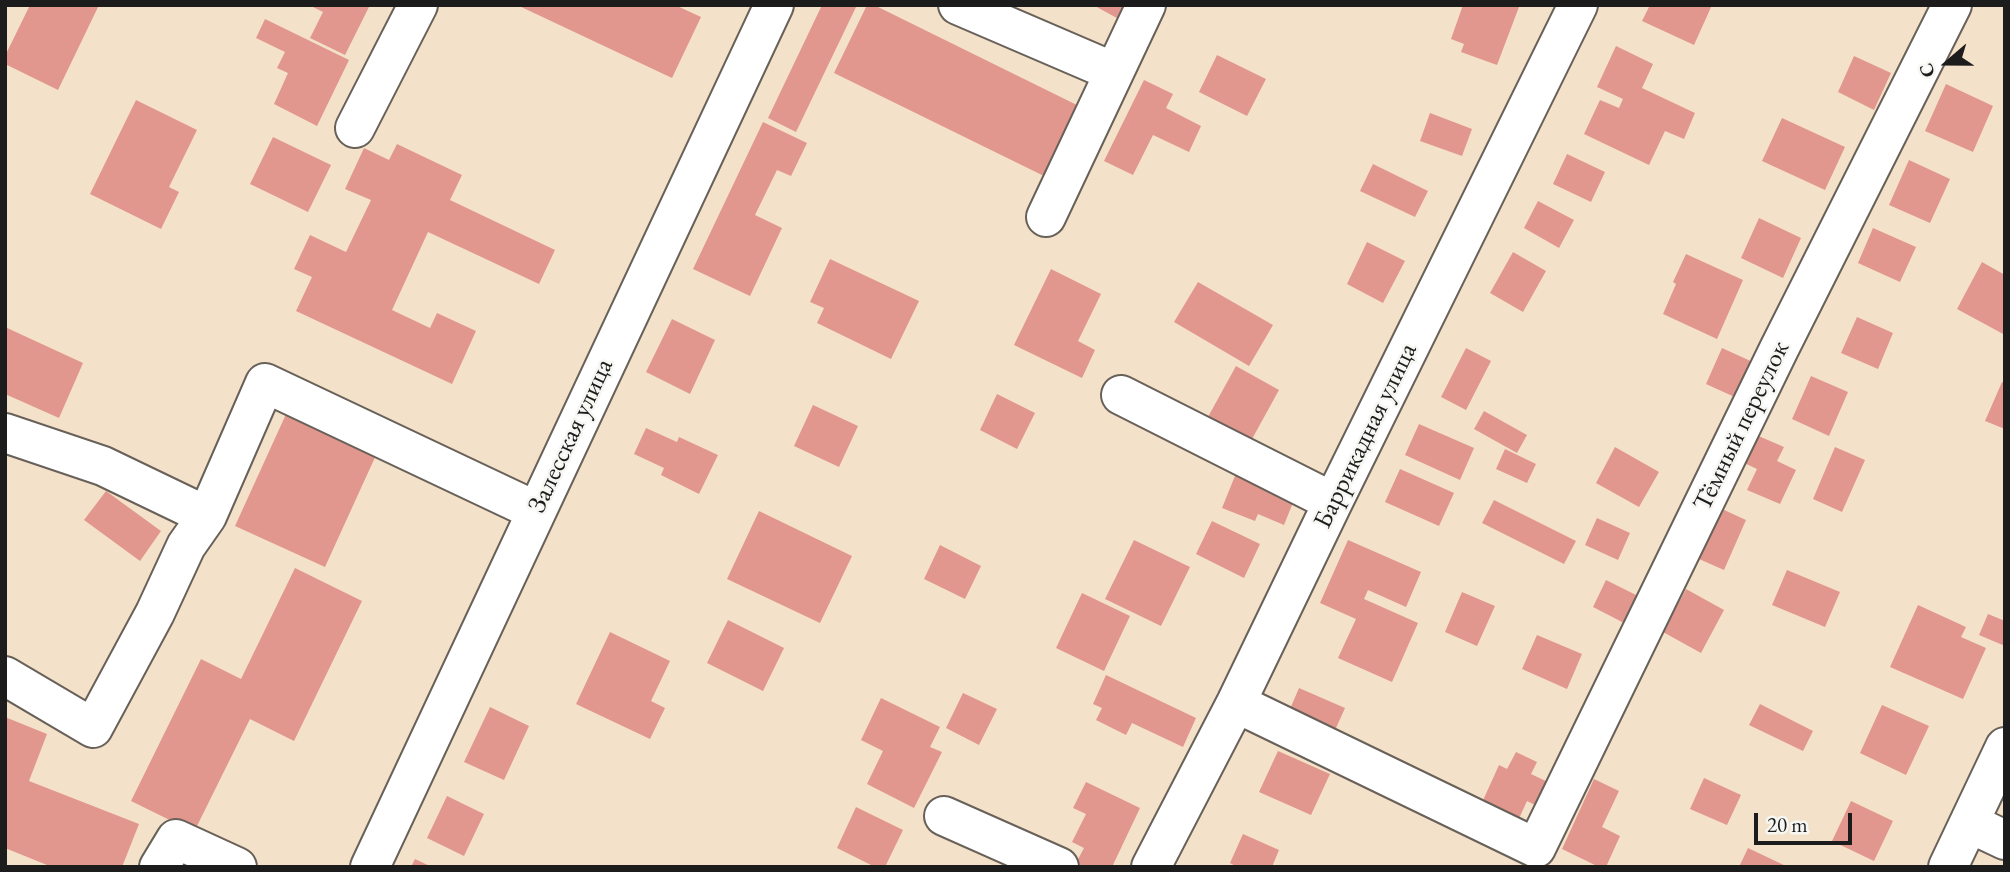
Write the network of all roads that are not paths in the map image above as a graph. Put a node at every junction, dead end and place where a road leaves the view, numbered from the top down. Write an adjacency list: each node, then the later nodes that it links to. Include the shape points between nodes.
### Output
1 (418, 5): 8 (street)
2 (774, 5): 13 (street, Залесская улица)
3 (958, 5): 7 (street)
4 (1146, 5): 7 (street)
5 (1578, 5): 12 (street, Баррикадная улица)
6 (1952, 5): 16 (street, Тёмный переулок, via 1536,848)
7 (1114, 72): 9 (street)
8 (355, 128)
9 (1046, 217)
10 (1121, 395): 12 (street)
11 (5, 433): 14 (street, via 103,466)
12 (1333, 502): 16 (street, Баррикадная улица)
13 (536, 511): 14 (street, via 265,383); 23 (street, Залесская улица)
14 (208, 516): 15 (street, via 186,546 155,614 93,727)
15 (5, 676)
16 (1236, 703): 25 (street, Баррикадная улица)
17 (2005, 747): 19 (street)
18 (944, 816): 24 (street)
19 (1969, 823): 20 (street); 26 (street)
20 (2005, 840)
21 (159, 867): 22 (street, via 176,839)
22 (237, 867)
23 (370, 867)
24 (1059, 867)
25 (1151, 867)
26 (1948, 867)

